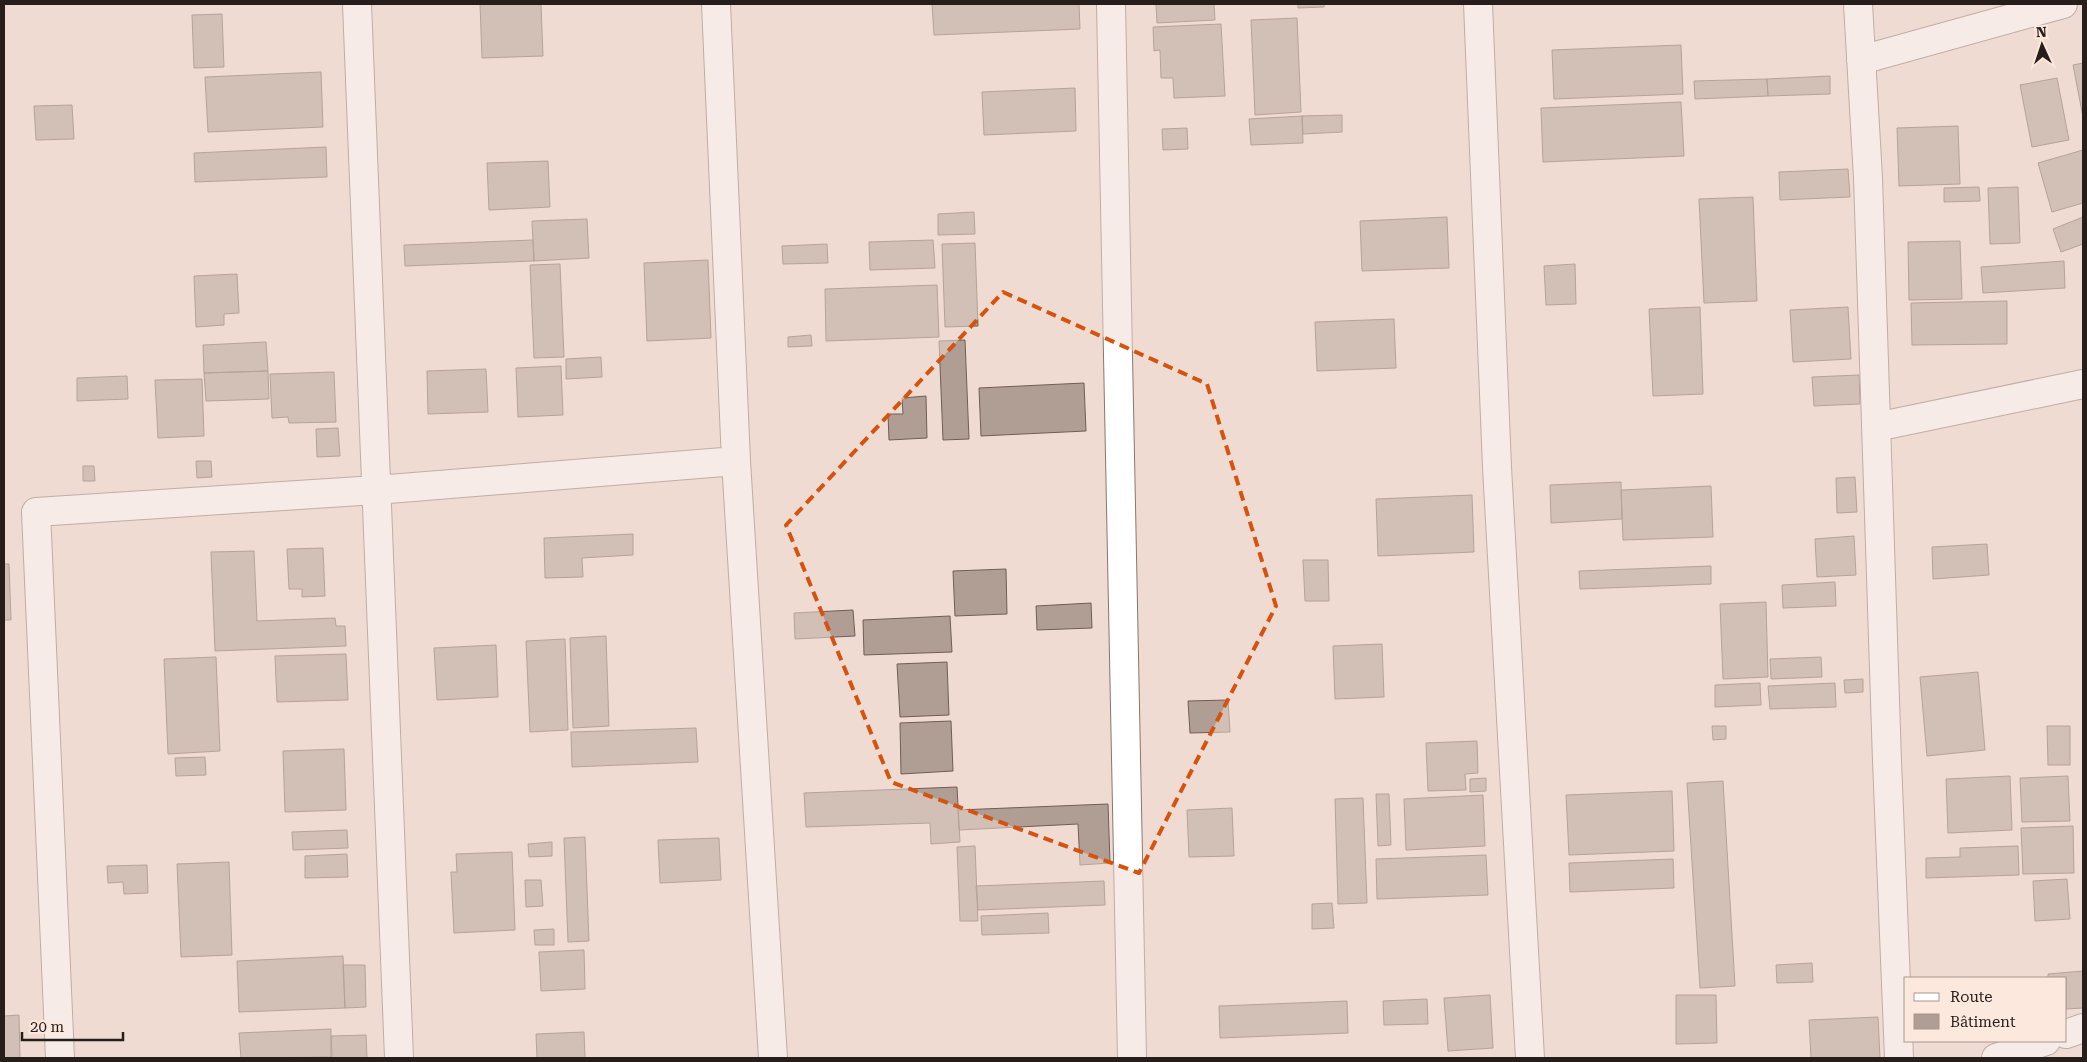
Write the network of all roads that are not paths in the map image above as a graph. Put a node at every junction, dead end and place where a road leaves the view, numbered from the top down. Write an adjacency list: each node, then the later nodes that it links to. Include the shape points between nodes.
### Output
1 (356, 4): 11 (street)
2 (716, 4): 10 (street)
3 (1111, 4): 18 (street)
4 (1478, 4): 19 (street, via 1497,467)
5 (1858, 4): 7 (street)
6 (2064, 4): 7 (street)
7 (1861, 60): 9 (street)
8 (2083, 384): 9 (street)
9 (1876, 427): 20 (street)
10 (736, 461): 11 (street); 17 (street)
11 (376, 490): 15 (street, via 36,512); 16 (street)
12 (2083, 1028): 13 (street)
13 (2067, 1034)
14 (2043, 1042): 21 (street)
15 (60, 1058)
16 (399, 1058)
17 (773, 1058)
18 (1132, 1058)
19 (1530, 1058)
20 (1899, 1058)
21 (1996, 1058)

